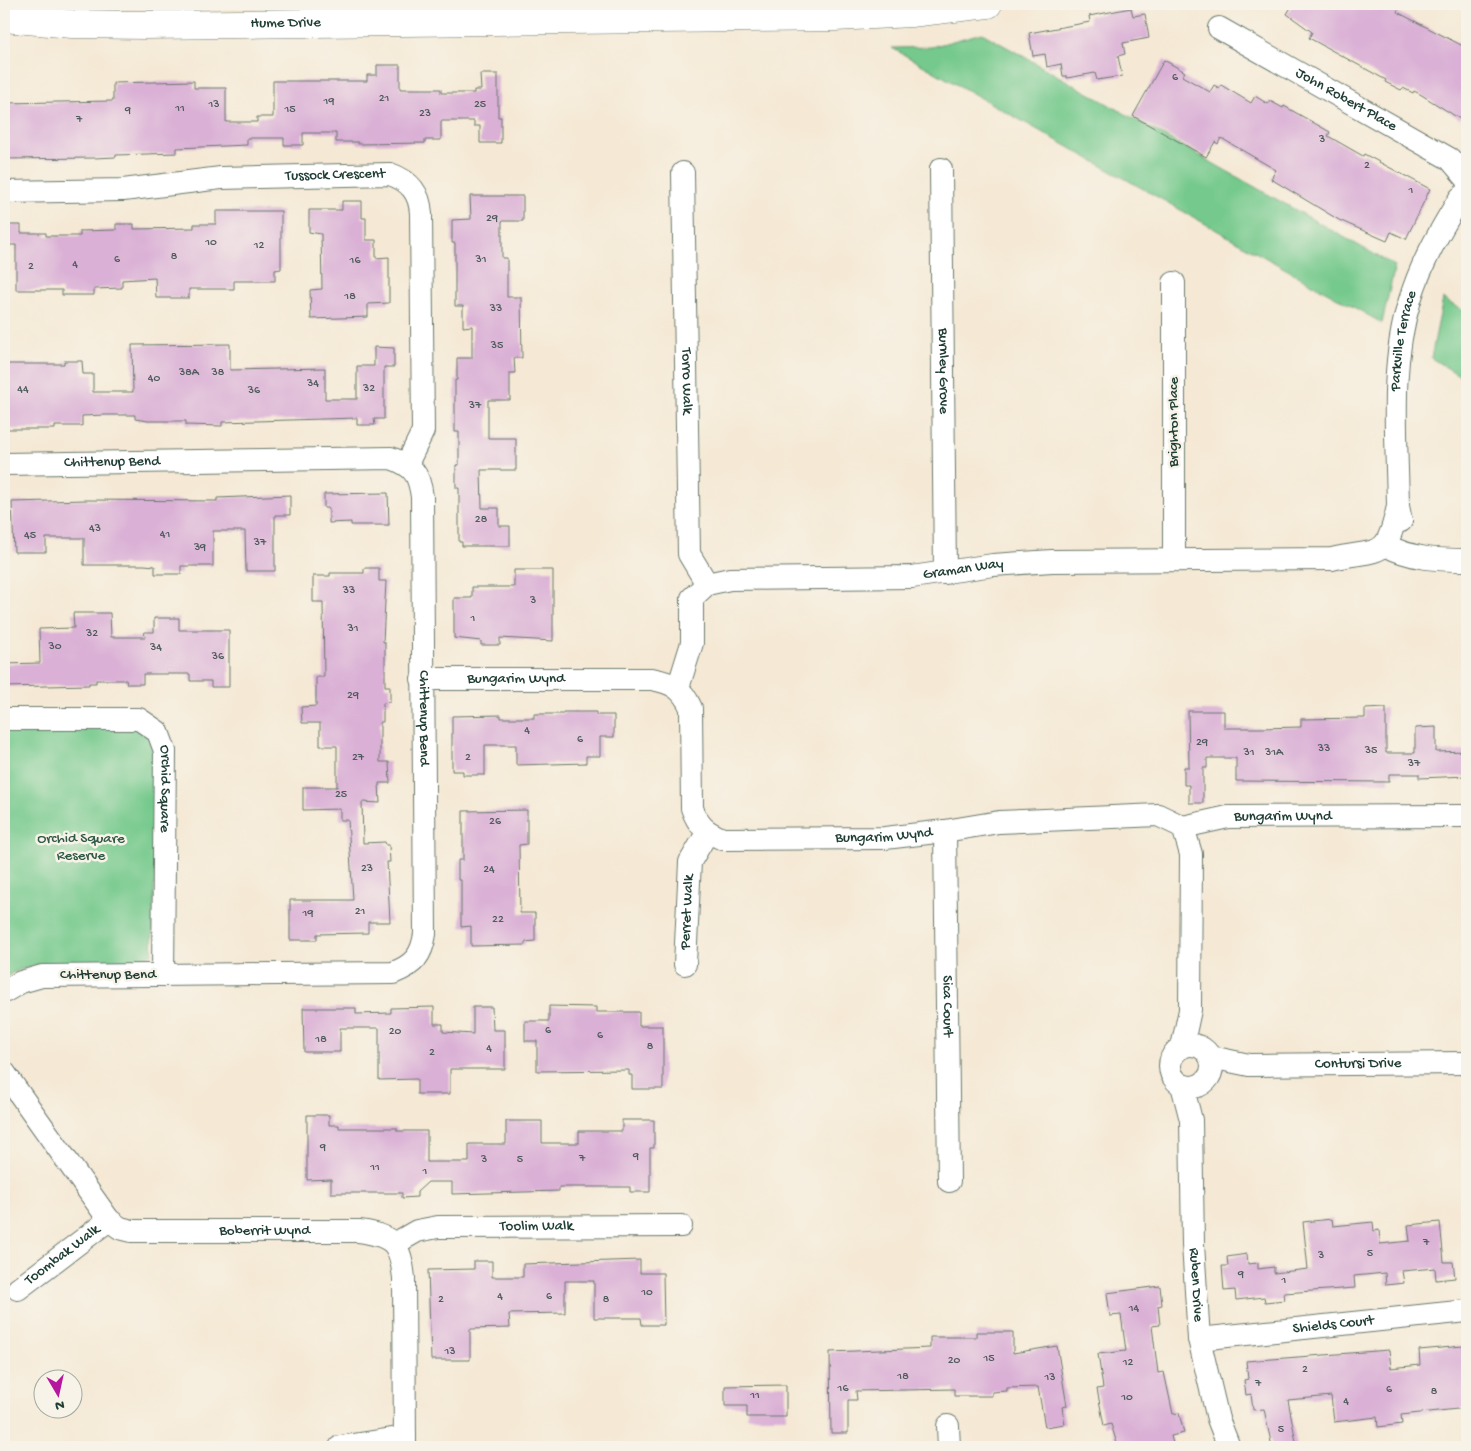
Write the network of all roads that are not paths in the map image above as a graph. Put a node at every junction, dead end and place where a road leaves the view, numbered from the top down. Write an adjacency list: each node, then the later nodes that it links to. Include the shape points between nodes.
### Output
1 (988, 4): 2 (street, Hume Drive, via 919,12 835,16 145,26)
2 (4, 18)
3 (1219, 28): 6 (street, John Robert Place, via 1450,159)
4 (941, 169): 15 (street, Burnley Grove)
5 (683, 173): 16 (street, Torro Walk, via 689,554)
6 (1467, 179)
7 (4, 192): 11 (street, Tussock Crescent, via 123,190 248,177 390,174 400,178 417,193 421,214 423,431)
8 (1467, 192): 12 (street, Parkville Terrace, via 1460,198 1428,252 1404,325 1397,402 1398,506 1391,537)
9 (1174, 283): 13 (street, Brighton Place)
10 (4, 464): 11 (street, Chittenup Bend, via 391,458)
11 (407, 464): 17 (street, Chittenup Bend, via 416,474 422,497)
12 (1392, 549): 13 (street, Graman Way, via 1332,559); 14 (street, via 1423,559)
13 (1174, 560): 15 (street, Graman Way, via 1023,562)
14 (1467, 560)
15 (945, 573): 16 (street, Graman Way, via 912,577 730,579)
16 (707, 584): 18 (street, via 692,598 692,643)
17 (422, 679): 18 (street, Bungarim Wynd, via 652,679); 25 (street, Chittenup Bend, via 425,934 423,949 415,961 393,973)
18 (678, 688): 23 (street, via 685,694 691,708 692,808 697,822)
19 (4, 719): 25 (street, Orchid Square, via 139,719 158,732 165,751)
20 (1467, 816): 21 (street, Bungarim Wynd, via 1228,817)
21 (1183, 827): 22 (street, Bungarim Wynd, via 1158,815 998,822); 28 (street, Ruben Drive, via 1191,854 1190,1010)
22 (945, 831): 23 (street, Bungarim Wynd, via 885,838 723,839); 30 (street, Sica Court)
23 (707, 833): 24 (street, Perret Walk, via 690,862)
24 (685, 964)
25 (162, 975): 26 (street, Chittenup Bend, via 42,976 20,982)
26 (4, 992)
27 (1467, 1063): 28 (street, Contursi Drive)
28 (1197, 1066): 36 (street, Ruben Drive, via 1191,1120 1193,1244)
29 (4, 1072): 31 (street, Boberrit Wynd)
30 (950, 1181)
31 (109, 1220): 33 (street, Boberrit Wynd, via 132,1231 359,1231 382,1234); 34 (street, Toombak Walk)
32 (681, 1226): 33 (street, Toolim Walk, via 438,1228 417,1231)
33 (396, 1244): 37 (street, via 404,1278)
34 (18, 1289)
35 (1467, 1311): 36 (street, Shields Court)
36 (1199, 1339): 39 (street, Ruben Drive, via 1218,1419)
37 (405, 1442): 38 (street)
38 (340, 1447)
39 (1229, 1447)

